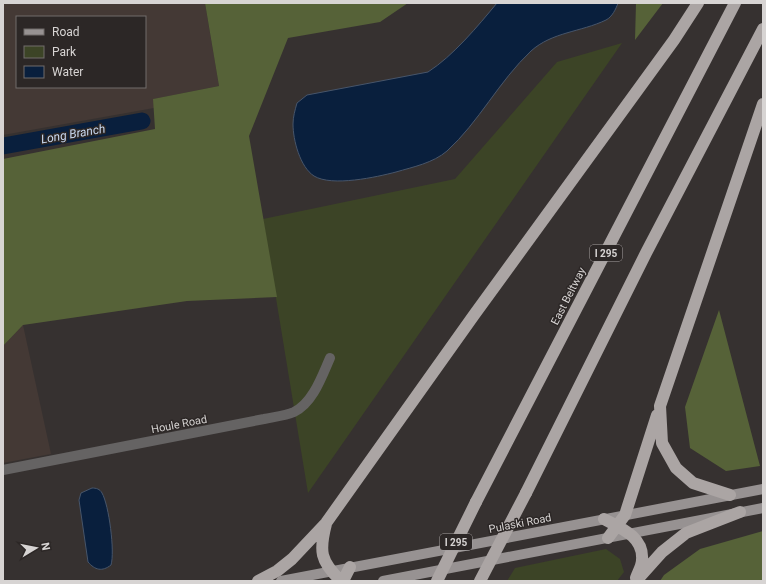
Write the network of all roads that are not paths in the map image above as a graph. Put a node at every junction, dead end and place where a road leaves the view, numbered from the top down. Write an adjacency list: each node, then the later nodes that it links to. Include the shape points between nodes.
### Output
1 (698, 3): 14 (highway, via 674,40 469,321)
2 (735, 3): 24 (highway, East Beltway / I 295, bridge)
3 (763, 29): 25 (highway, bridge)
4 (763, 104): 6 (highway)
5 (330, 358): 7 (street, Houle Road, via 314,391 294,412)
6 (660, 406): 9 (highway, via 662,443 676,468 693,483); 12 (highway)
7 (3, 470)
8 (763, 489): 9 (main road, Pulaski Road)
9 (730, 495): 12 (main road, Pulaski Road)
10 (763, 508): 11 (main road)
11 (740, 512): 16 (main road); 26 (highway, via 686,533 662,552)
12 (625, 515): 13 (main road, Pulaski Road); 15 (highway)
13 (604, 519): 15 (highway); 18 (main road, Pulaski Road)
14 (326, 523): 19 (highway, via 321,545); 20 (highway, via 292,559)
15 (617, 526): 16 (highway); 17 (highway)
16 (631, 534): 17 (main road); 26 (highway, via 640,544 642,560)
17 (608, 538): 23 (main road)
18 (350, 567): 19 (main road, Pulaski Road); 22 (highway)
19 (330, 571): 21 (main road, Pulaski Road); 22 (highway)
20 (258, 581)
21 (281, 581)
22 (342, 581)
23 (383, 581)
24 (437, 581)
25 (480, 581)
26 (636, 581)

